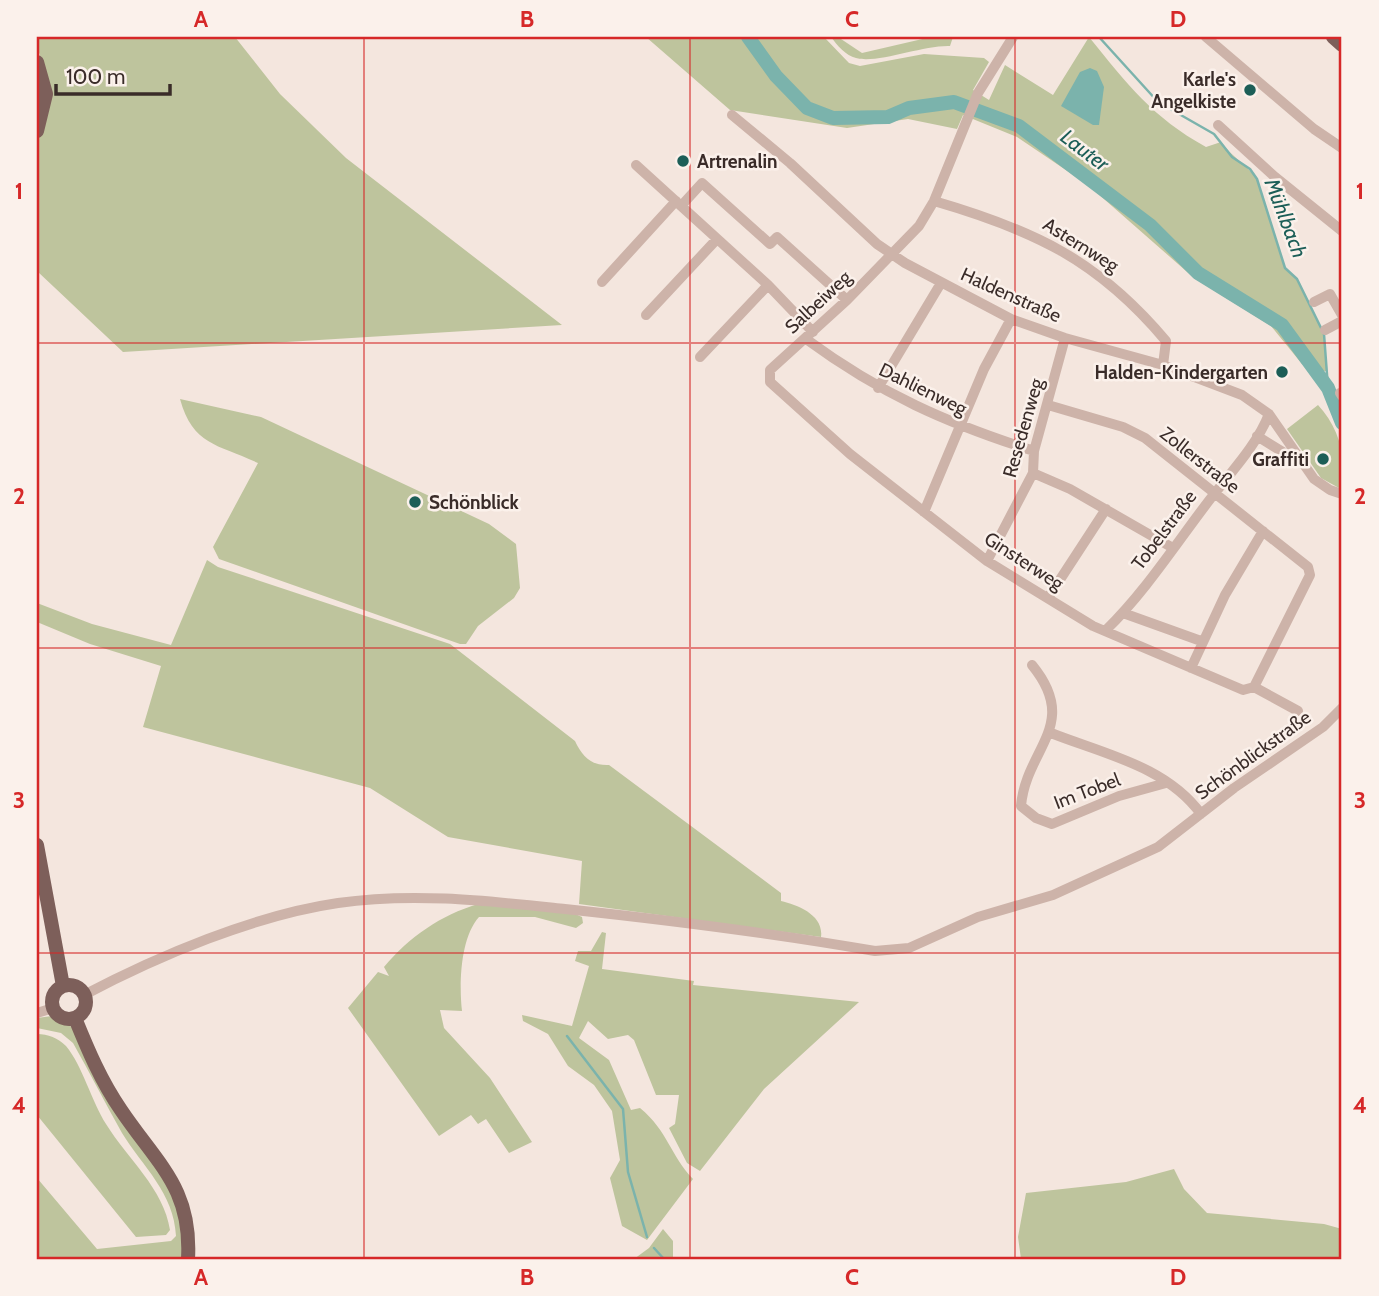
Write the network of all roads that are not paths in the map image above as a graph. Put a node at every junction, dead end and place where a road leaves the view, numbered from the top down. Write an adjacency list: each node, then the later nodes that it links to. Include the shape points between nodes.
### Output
1 (1013, 37): 11 (street, via 978,93)
2 (1206, 37): 9 (street)
3 (1333, 37): 4 (main road)
4 (1342, 45)
5 (37, 62): 8 (main road, via 46,94)
6 (732, 115): 15 (street, Haldenstraße)
7 (1218, 125): 13 (street)
8 (37, 131)
9 (1342, 148)
10 (636, 165): 12 (street, Dahlienweg)
11 (934, 201): 15 (street); 29 (street, Asternweg, via 1018,229 1092,269 1166,341)
12 (678, 204): 14 (street, Dahlienweg); 16 (street); 19 (street, via 702,183 770,244 777,237)
13 (1342, 231)
14 (717, 239): 18 (street, Dahlienweg); 21 (street)
15 (893, 255): 17 (street, Haldenstraße); 19 (street, Salbeiweg)
16 (602, 282)
17 (941, 283): 23 (street, Haldenstraße); 31 (street)
18 (768, 285): 26 (street, Dahlienweg); 28 (street)
19 (847, 300): 26 (street, Salbeiweg)
20 (1314, 302): 22 (street, via 1330,293)
21 (646, 315)
22 (1342, 315)
23 (1011, 319): 27 (street, Haldenstraße); 34 (street)
24 (1342, 321): 25 (street)
25 (1325, 330)
26 (809, 335): 30 (street, Salbeiweg); 31 (street, Dahlienweg)
27 (1065, 338): 29 (street, Haldenstraße); 32 (street, Resedenweg)
28 (700, 357)
29 (1163, 365): 33 (street, Haldenstraße, via 1242,395)
30 (768, 376): 42 (street, Ginsterweg, via 816,425)
31 (878, 388): 34 (street, Dahlienweg)
32 (1048, 405): 36 (street, Resedenweg); 39 (street, Zollerstraße, via 1123,427)
33 (1269, 414): 35 (street, Tobelstraße); 37 (street, Haldenstraße)
34 (959, 427): 36 (street, Dahlienweg); 42 (street)
35 (1257, 436): 37 (street, Haldenstraße); 39 (street, Tobelstraße)
36 (1034, 451): 38 (street, Resedenweg)
37 (1297, 457): 40 (street, Haldenstraße, via 1318,482)
38 (1033, 473): 41 (street); 45 (street, Resedenweg)
39 (1215, 492): 43 (street, Zollerstraße); 44 (street, Tobelstraße)
40 (1342, 494)
41 (1106, 509): 44 (street); 46 (street)
42 (924, 512): 45 (street, Ginsterweg)
43 (1263, 531): 49 (street); 52 (street, Zollerstraße, via 1308,567 1310,575)
44 (1173, 548): 47 (street, Tobelstraße)
45 (987, 561): 46 (street, Ginsterweg)
46 (1048, 598): 48 (street, Ginsterweg)
47 (1123, 613): 48 (street, Tobelstraße); 49 (street)
48 (1106, 629): 51 (street, Ginsterweg)
49 (1201, 641): 51 (street)
50 (1032, 664): 55 (street, Im Tobel, via 1049,693)
51 (1191, 668): 52 (street, Ginsterweg, via 1243,690)
52 (1254, 687): 54 (street, Ginsterweg)
53 (1342, 708): 57 (street, Schönblickstraße, via 1323,727)
54 (1298, 710)
55 (1051, 733): 56 (street, Im Tobel, via 1142,766); 56 (street, Im Tobel, via 1022,792 1021,806 1036,818 1052,824 1119,796)
56 (1166, 783): 57 (street, Im Tobel, via 1178,788)
57 (1201, 814): 60 (street, Schönblickstraße, via 1158,847 1053,895 978,917 897,951 583,911 393,897 336,903 269,918 208,939)
58 (37, 845): 59 (main road)
59 (64, 986): 60 (main road, via 73,985); 61 (main road, via 54,993)
60 (84, 995): 63 (main road, via 85,1007)
61 (53, 1008): 62 (street); 63 (main road, via 62,1018)
62 (37, 1013)
63 (75, 1018): 64 (main road, via 110,1093 179,1193 188,1220)
64 (188, 1259)

